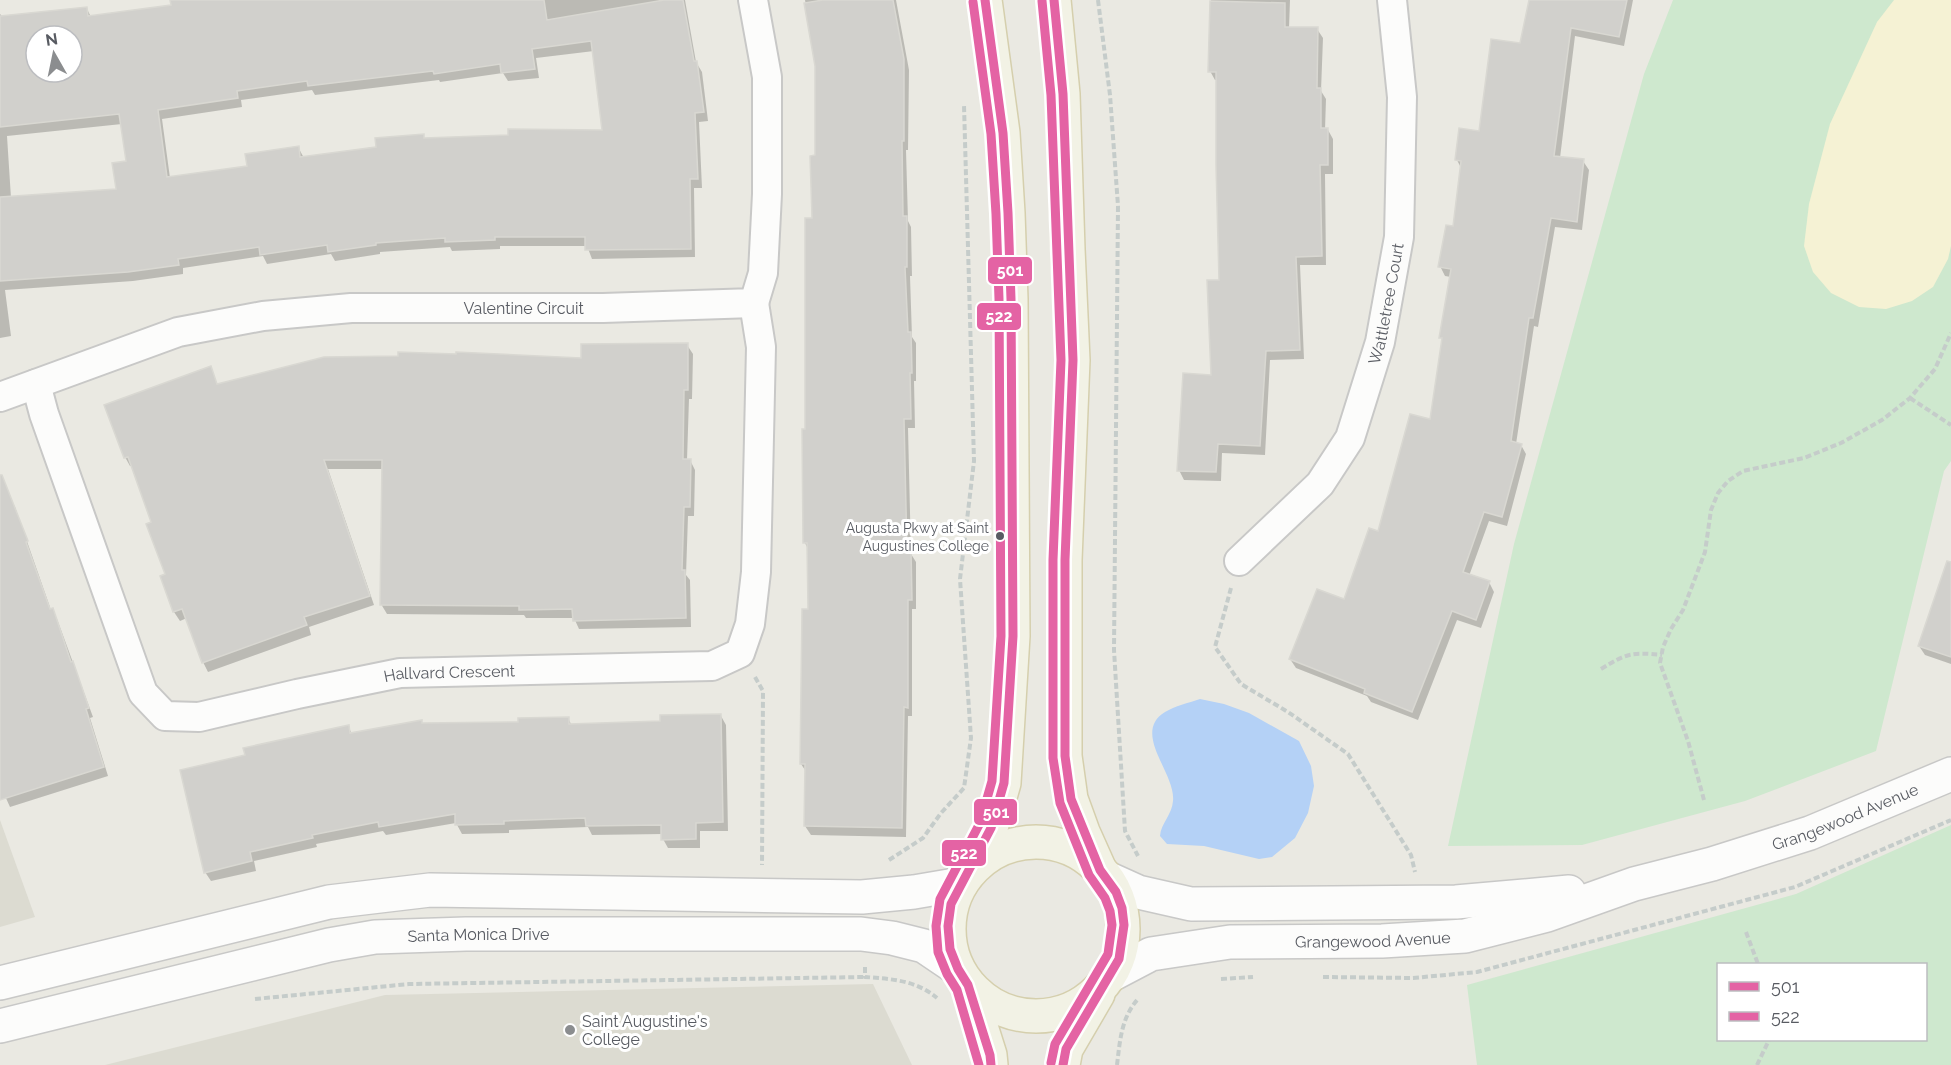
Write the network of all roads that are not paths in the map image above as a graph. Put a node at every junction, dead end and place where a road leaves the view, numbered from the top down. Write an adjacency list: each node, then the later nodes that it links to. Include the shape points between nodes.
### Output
1 (753, 0): 5 (street, via 767,77 763,273)
2 (985, 0): 11 (main road, via 1003,134 1008,213 1012,636 1004,783 991,828)
3 (1054, 0): 10 (main road, via 1063,94 1073,360 1065,560 1065,756 1071,799)
4 (1392, 0): 8 (street, Wattletree Court, via 1402,96 1398,237 1380,342 1350,438 1320,484)
5 (754, 303): 6 (street, Valentine Circuit, via 603,308 351,308 263,316 178,332); 6 (street, Hallvard Crescent, via 761,347 756,572 750,624 740,653 712,666 400,673 199,717 165,716 143,693)
6 (36, 384): 7 (street, Valentine Circuit)
7 (0, 397)
8 (1239, 561)
9 (1951, 774): 12 (street, Grangewood Avenue, via 1810,833)
10 (1104, 874): 11 (main road, via 1081,854 1058,844 1032,842 1008,847 985,858); 12 (street, Grangewood Avenue, via 1138,892 1191,904 1422,902 1539,896); 13 (main road, via 1122,908 1124,925 1119,959)
11 (963, 880): 14 (street, via 914,892 862,897 430,890 384,894 329,902); 15 (main road, via 951,904 948,926)
12 (1634, 884): 13 (street, Grangewood Avenue, via 1546,915 1465,936 1230,942 1151,954)
13 (1109, 979): 15 (main road, via 1087,1001 1063,1013 1037,1017 1011,1014); 18 (main road, via 1066,1049)
14 (0, 983)
15 (956, 986): 16 (street, Santa Monica Drive, via 924,946 861,934 375,937); 17 (main road, via 990,1055)
16 (0, 1026)
17 (991, 1065)
18 (1063, 1065)

